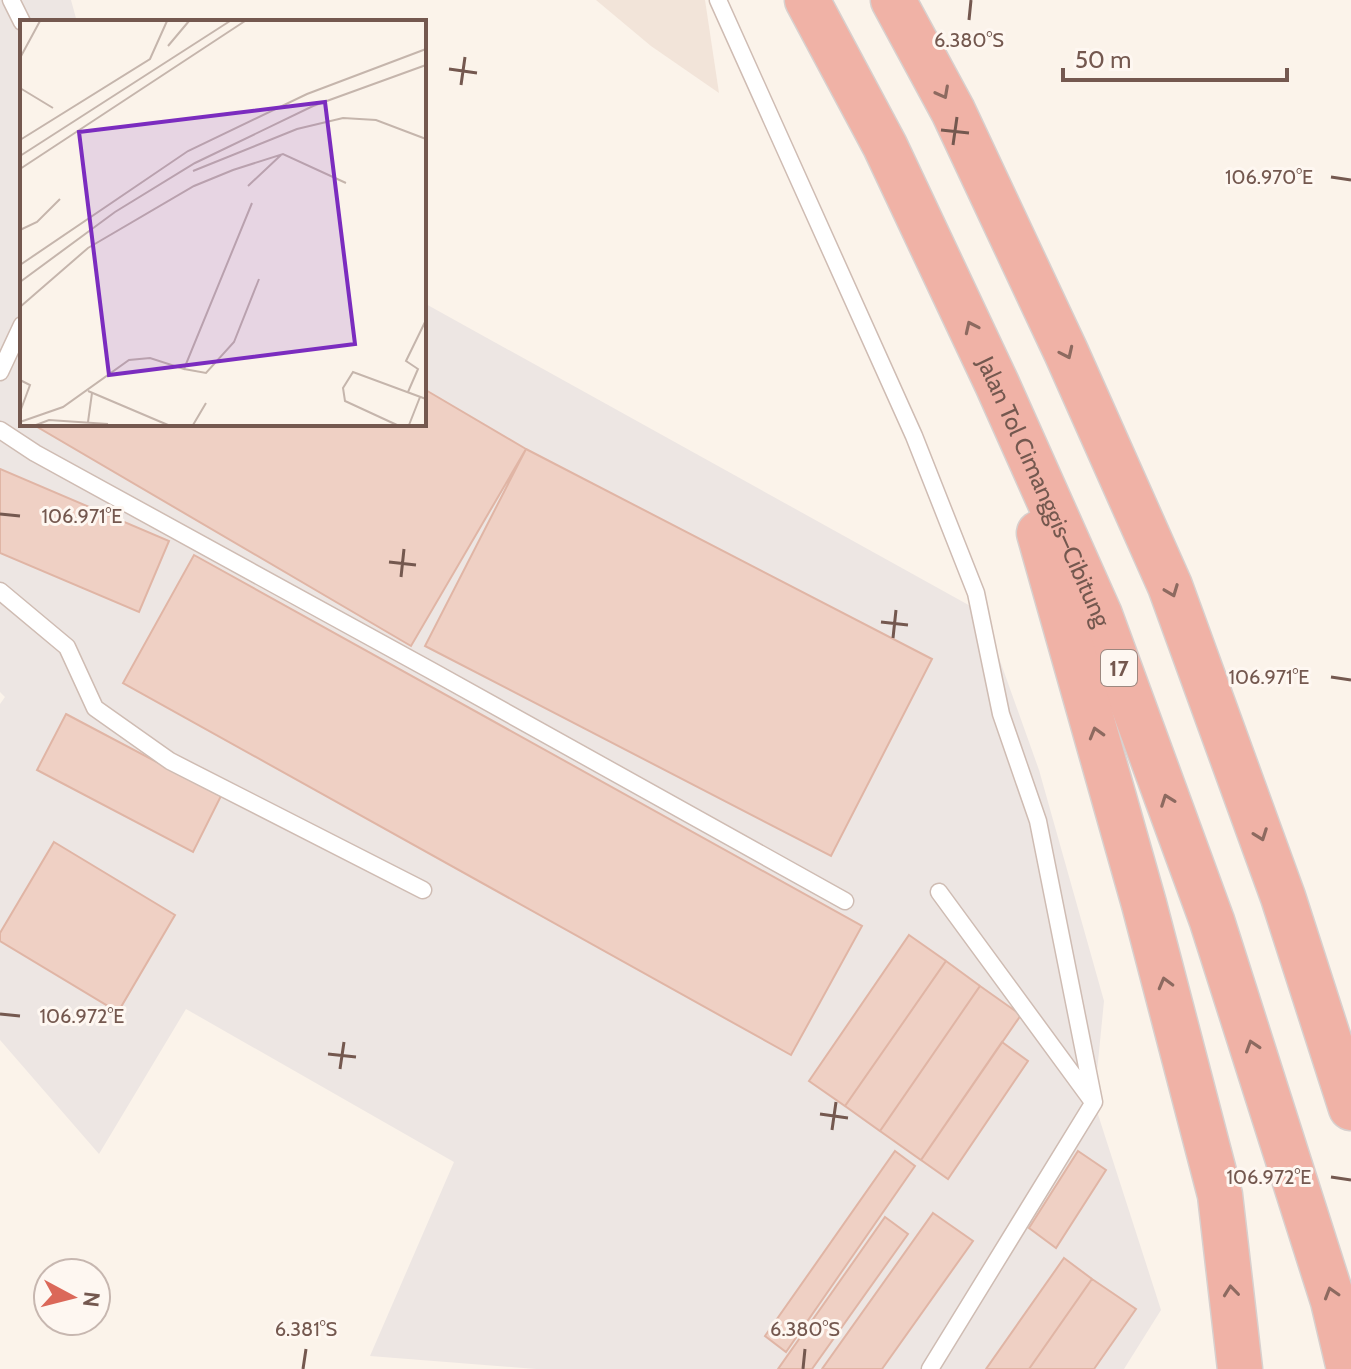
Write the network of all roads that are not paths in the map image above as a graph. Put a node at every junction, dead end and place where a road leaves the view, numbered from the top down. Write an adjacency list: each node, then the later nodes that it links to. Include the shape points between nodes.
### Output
1 (11, 0): 5 (lane)
2 (718, 0): 14 (lane, via 914,436 976,593 1001,714 1038,821)
3 (807, 0): 8 (highway, Jalan Tol Cimanggis–Cibitung / 17, one-way to 3, via 885,146)
4 (893, 0): 15 (highway, one-way to 15, via 953,111 1170,586 1283,897)
5 (21, 20)
6 (20, 329): 7 (lane)
7 (0, 372)
8 (997, 384): 17 (highway, one-way to 8, via 1220,1195); 18 (highway, Jalan Tol Cimanggis–Cibitung / 17, one-way to 8, via 1333,1301 1212,921 1100,615)
9 (0, 430): 13 (lane)
10 (0, 591): 11 (lane, via 67,647 95,708 170,761)
11 (423, 890)
12 (939, 892): 14 (lane)
13 (845, 901)
14 (1094, 1102): 16 (lane)
15 (1351, 1108)
16 (930, 1369)
17 (1240, 1369)
18 (1349, 1369)

